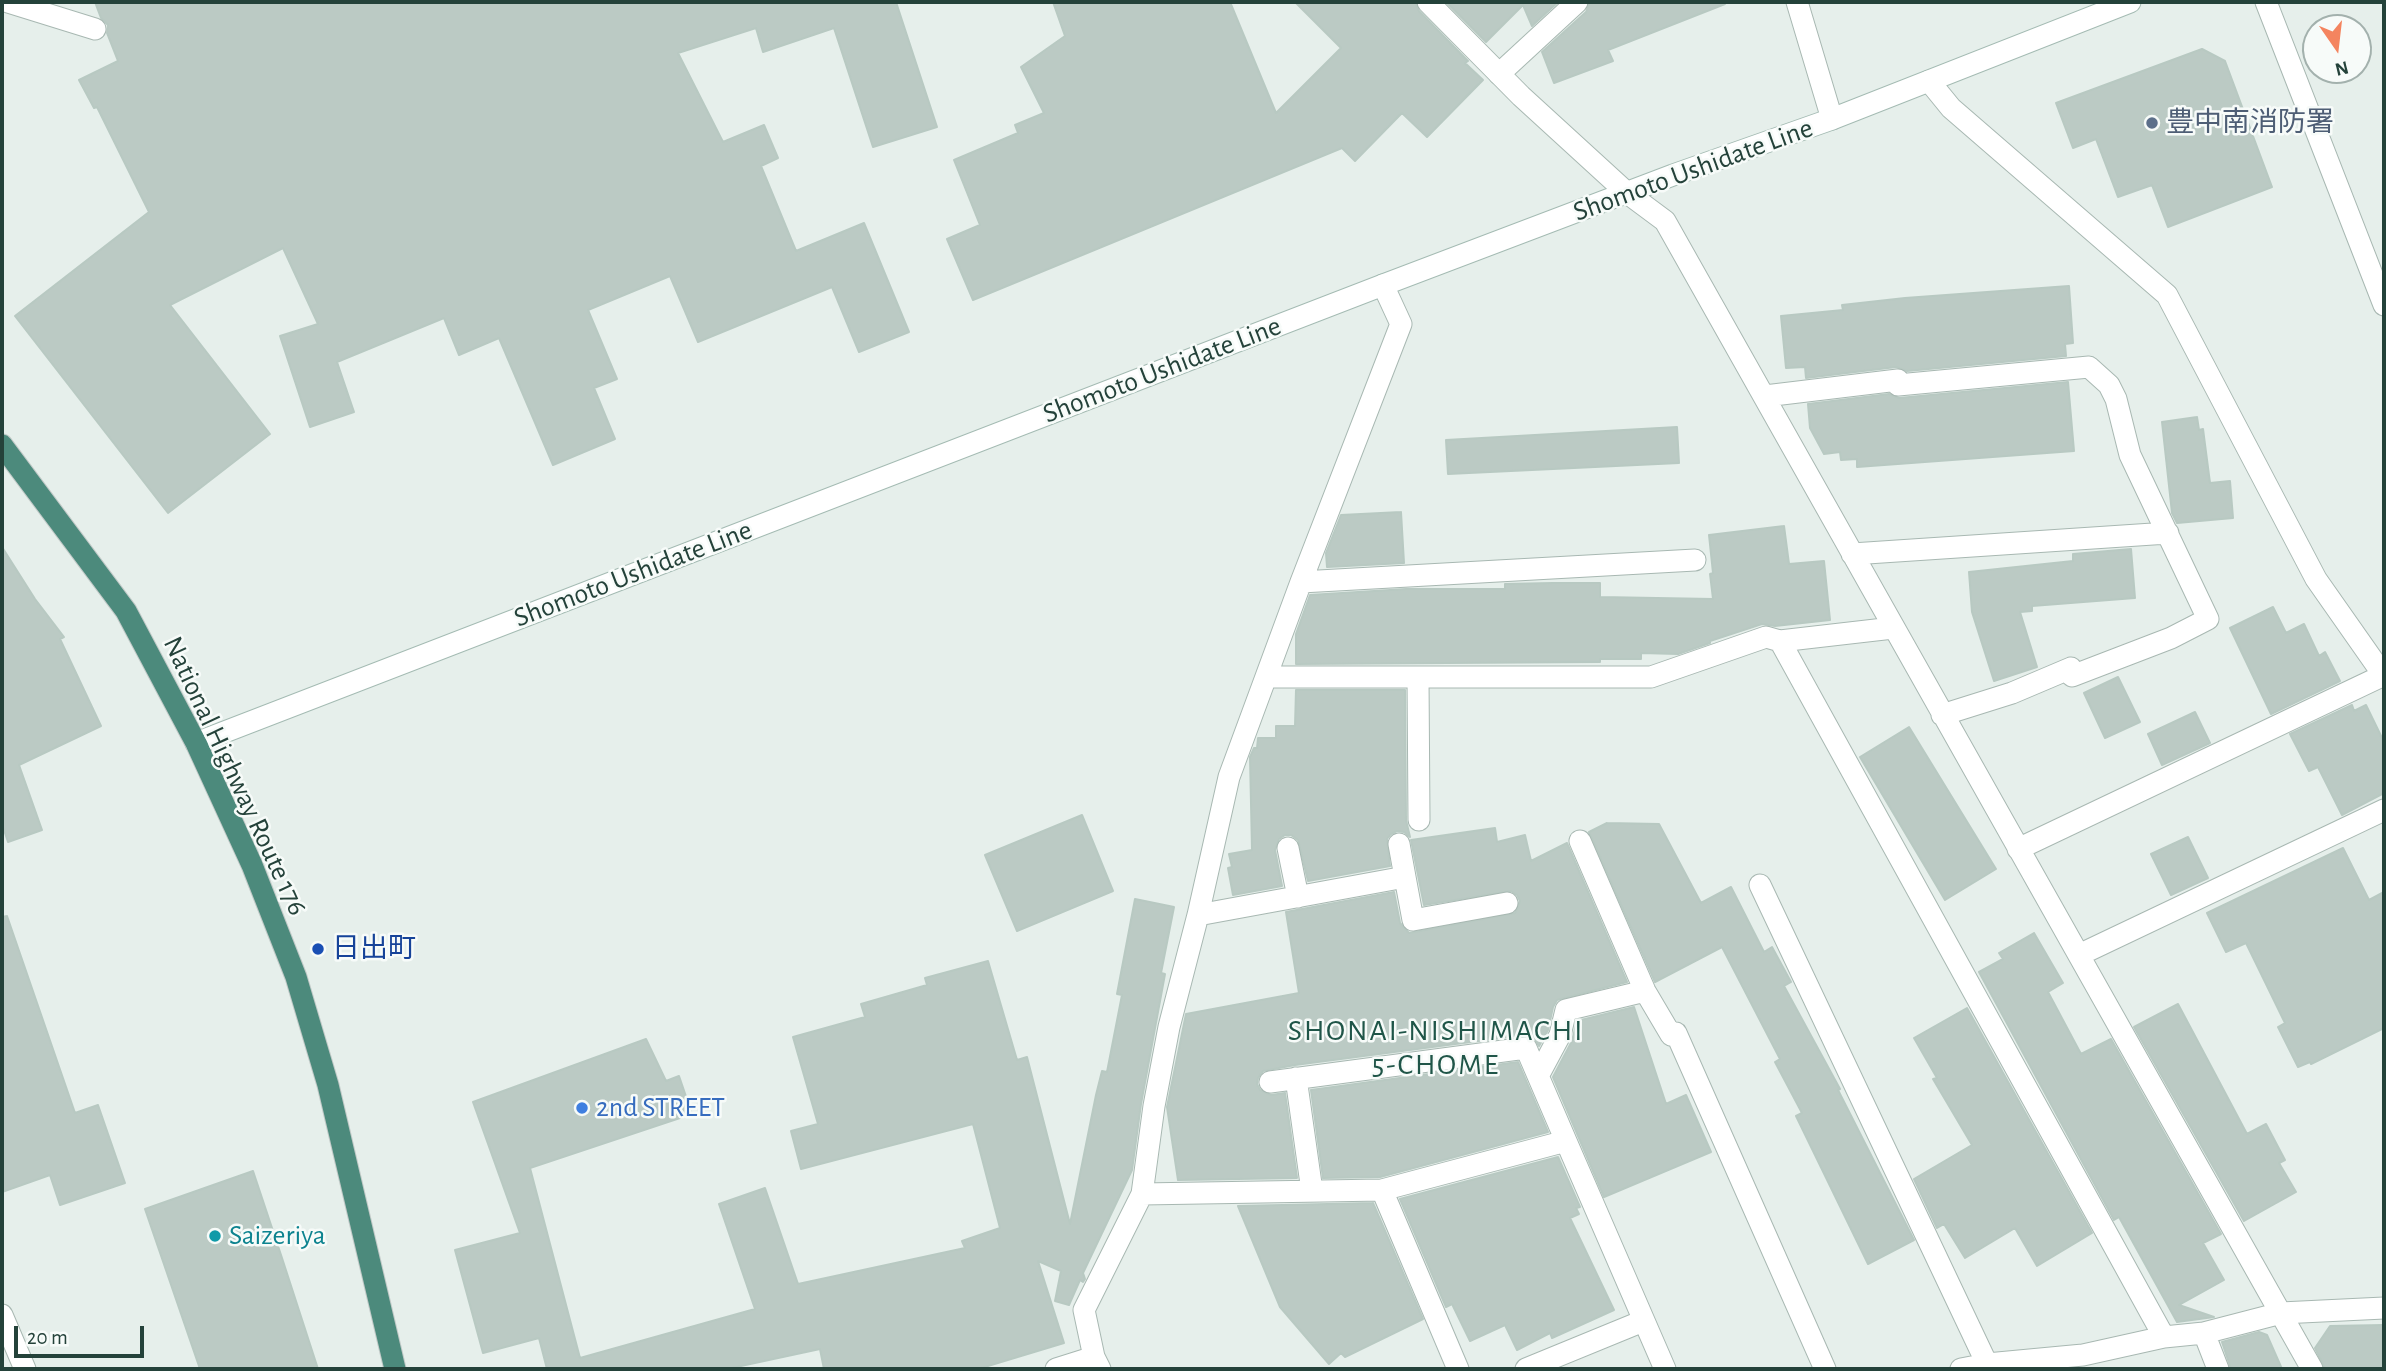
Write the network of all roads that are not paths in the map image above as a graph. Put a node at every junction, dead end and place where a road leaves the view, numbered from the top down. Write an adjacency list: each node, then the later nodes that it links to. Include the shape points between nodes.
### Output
1 (8, 2): 7 (street)
2 (1428, 2): 8 (street)
3 (1577, 2): 8 (street)
4 (1797, 2): 10 (street)
5 (2130, 2): 9 (street, Shomoto Ushidate Line)
6 (2266, 2): 12 (street)
7 (95, 29)
8 (1499, 74): 11 (street)
9 (1929, 80): 10 (street, Shomoto Ushidate Line); 23 (street, via 1951,108 2167,295 2316,579)
10 (1832, 119): 11 (street, Shomoto Ushidate Line)
11 (1626, 192): 13 (street, Shomoto Ushidate Line); 15 (street, via 1665,221)
12 (2379, 278): 14 (street)
13 (1383, 285): 20 (street, via 1401,324); 27 (street, Shomoto Ushidate Line)
14 (2384, 305)
15 (1765, 396): 17 (street, via 1898,380 1898,386 2089,367 2109,385 2116,399 2130,455); 18 (street)
16 (2, 445): 27 (highway, National Highway Route 176, via 126,611)
17 (2168, 533): 18 (street); 26 (street, via 2208,619 2073,676 2071,668)
18 (1852, 554): 21 (street)
19 (1695, 561): 20 (street)
20 (1301, 582): 24 (street)
21 (1893, 628): 22 (street); 26 (street)
22 (1780, 641): 25 (street, via 1766,637 1651,677); 53 (street)
23 (2384, 675): 33 (street)
24 (1267, 677): 25 (street); 38 (street, via 1229,777)
25 (1418, 677): 29 (street)
26 (1942, 715): 33 (street)
27 (196, 743): 57 (highway, National Highway Route 176, via 296,976 328,1085)
28 (2384, 810): 39 (street)
29 (1419, 820)
30 (1580, 841): 40 (street)
31 (1399, 844): 34 (street)
32 (1289, 848): 36 (street)
33 (2018, 849): 39 (street)
34 (1405, 877): 36 (street); 37 (street, via 1413,920)
35 (1760, 885): 55 (street)
36 (1298, 897): 38 (street)
37 (1507, 903)
38 (1198, 915): 47 (street, via 1169,1027)
39 (2079, 956): 49 (street)
40 (1645, 991): 41 (street, via 1566,1010 1560,1035); 62 (street, via 1671,1035 1676,1033)
41 (1538, 1076): 42 (street, via 1526,1048); 44 (street)
42 (1296, 1078): 43 (street); 46 (street)
43 (1270, 1082)
44 (1566, 1141): 45 (street); 51 (street)
45 (1382, 1190): 46 (street); 59 (street)
46 (1312, 1191): 47 (street)
47 (1142, 1194): 54 (street, via 1084,1310)
48 (2384, 1308): 49 (street)
49 (2281, 1313): 52 (street); 65 (street)
50 (2, 1315): 56 (street)
51 (1643, 1321): 60 (street); 61 (street)
52 (2204, 1333): 53 (street); 64 (street)
53 (2164, 1338): 55 (street, via 2083,1355)
54 (1097, 1363): 58 (street)
55 (1987, 1364): 63 (street)
56 (25, 1369)
57 (395, 1369)
58 (1056, 1369)
59 (1458, 1369)
60 (1526, 1369)
61 (1665, 1369)
62 (1825, 1369)
63 (1961, 1369)
64 (2218, 1369)
65 (2312, 1369)

